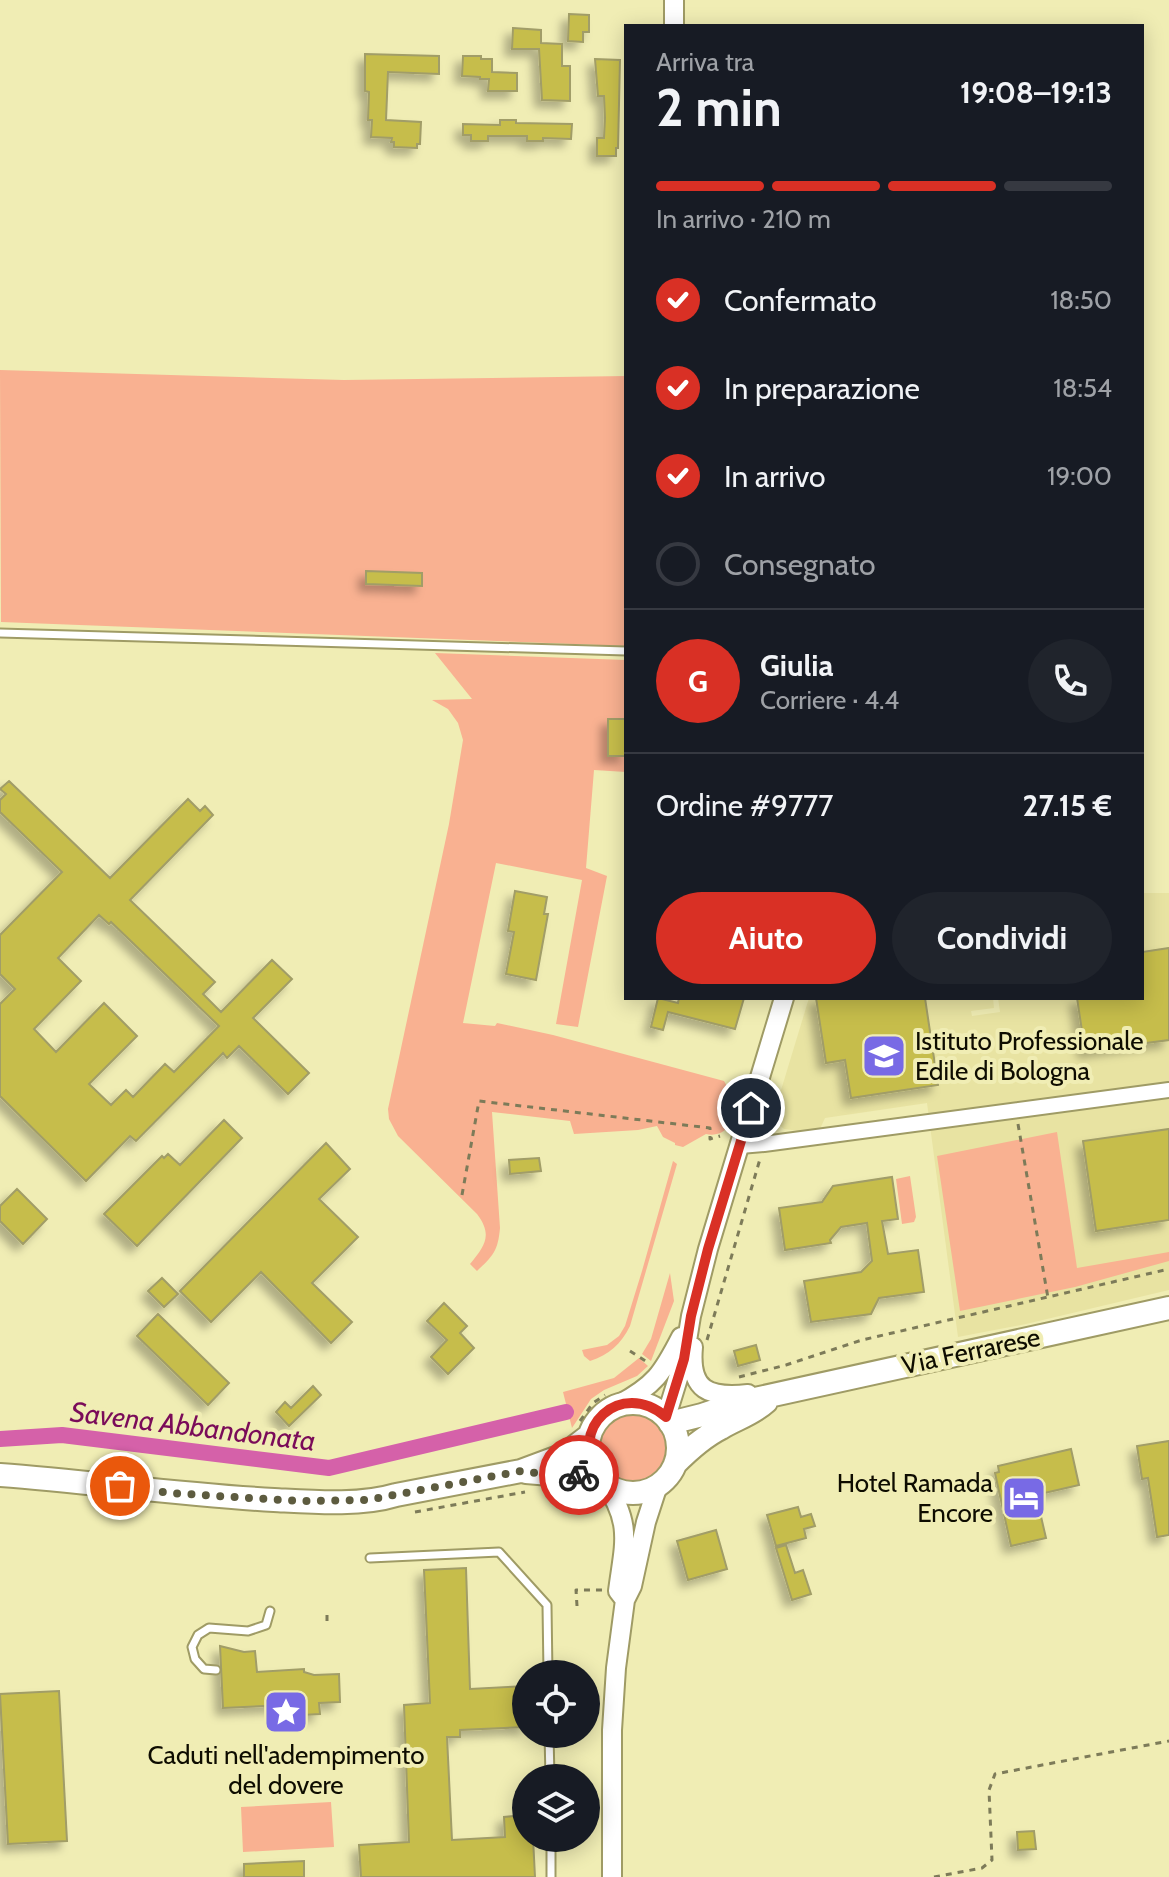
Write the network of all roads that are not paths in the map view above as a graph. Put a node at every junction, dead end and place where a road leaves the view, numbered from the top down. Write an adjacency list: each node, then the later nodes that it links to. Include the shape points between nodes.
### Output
1 (674, 0): 2 (street)
2 (674, 24)
3 (0, 633): 4 (lane)
4 (624, 651)
5 (783, 1000): 7 (street)
6 (1169, 1090): 7 (street)
7 (740, 1146): 9 (street)
8 (1169, 1308): 10 (main road, Via Ferrarese)
9 (691, 1316): 10 (street, Via Ferrarese, via 692,1366 705,1390 725,1397); 11 (street, via 654,1382); 12 (street)
10 (773, 1396): 12 (main road, Via Ferrarese); 14 (main road, Via Ferrarese, via 699,1442)
11 (618, 1405): 12 (main road, via 643,1404); 13 (main road, via 598,1419)
12 (668, 1420): 14 (main road, via 678,1443)
13 (590, 1435): 15 (main road, via 564,1455); 17 (main road, via 590,1462)
14 (675, 1464): 18 (main road)
15 (521, 1471): 16 (main road, via 381,1499 302,1501); 17 (main road)
16 (0, 1475)
17 (602, 1480): 18 (main road, via 631,1493); 20 (street, via 624,1521 618,1591)
18 (658, 1485): 20 (street)
19 (370, 1558): 22 (lane, via 499,1552 547,1605)
20 (625, 1600): 26 (street, via 613,1693)
21 (270, 1611): 23 (lane, via 266,1625 248,1631 209,1628 198,1635 192,1647 195,1659 204,1669)
22 (548, 1660)
23 (216, 1670)
24 (551, 1852): 25 (lane)
25 (551, 1877)
26 (612, 1877)

